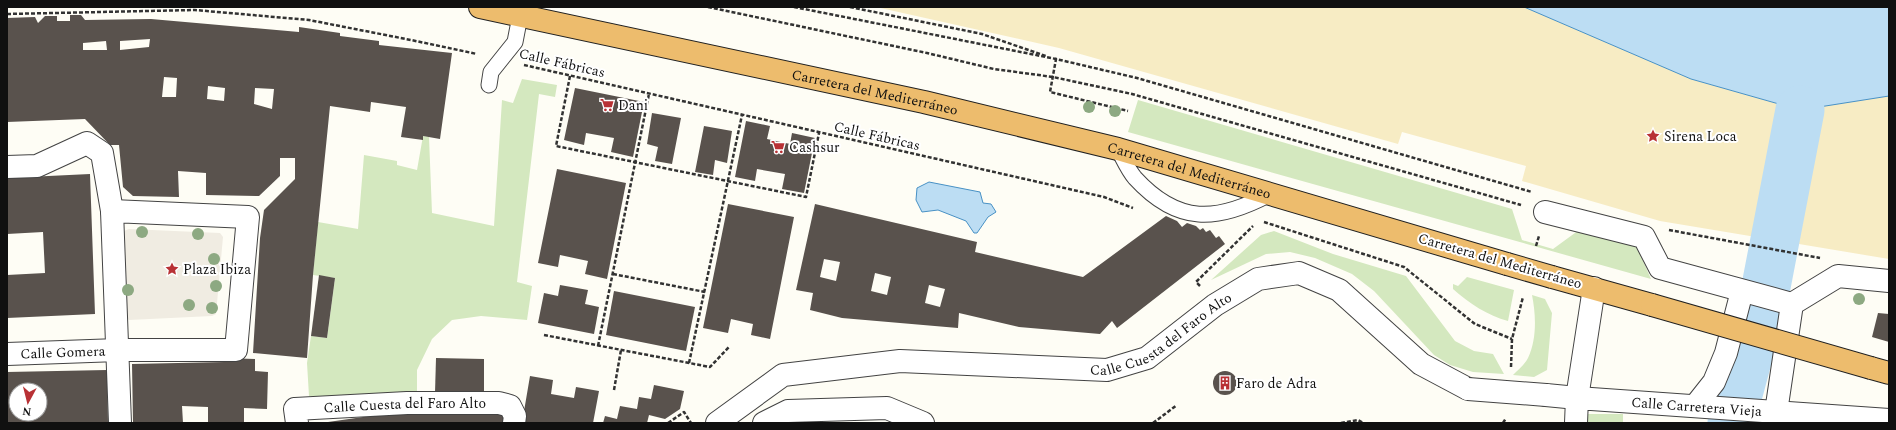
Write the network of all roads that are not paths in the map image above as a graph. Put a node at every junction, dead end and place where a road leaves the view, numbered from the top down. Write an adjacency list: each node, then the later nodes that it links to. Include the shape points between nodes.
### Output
1 (480, 7): 2 (highway, Carretera del Mediterráneo)
2 (520, 16): 3 (lane, via 515,42 491,72); 4 (highway, Carretera del Mediterráneo, via 924,102)
3 (489, 85)
4 (1118, 149): 6 (highway, Carretera del Mediterráneo); 6 (lane, via 1134,177 1158,199 1180,212 1208,215 1230,211)
5 (7, 167): 7 (street, via 37,166 87,143 102,153)
6 (1270, 194): 10 (highway, Carretera del Mediterráneo, bridge)
7 (112, 211): 13 (street); 13 (street, via 248,217 236,350)
8 (1545, 212): 11 (street, via 1644,237 1660,268)
9 (1889, 281): 12 (street, via 1838,276)
10 (1594, 288): 15 (highway, Carretera del Mediterráneo, bridge); 16 (street)
11 (1742, 292): 12 (street); 17 (street, via 1726,353 1714,382)
12 (1792, 304): 18 (street)
13 (118, 350): 14 (street, Calle Gomera); 21 (street)
14 (7, 354)
15 (1880, 371)
16 (1577, 398): 17 (street, Calle Carretera Vieja); 24 (street, Calle Cuesta del Faro Alto, bridge, via 1468,389 1421,364 1339,290 1299,273 1258,279 1215,305 1147,358 1108,370 900,360 783,375); 26 (street)
17 (1695, 406): 18 (street, Calle Carretera Vieja)
18 (1776, 412): 19 (street, Calle Carretera Vieja)
19 (1889, 420)
20 (917, 422): 25 (street, via 887,408 879,408 788,410)
21 (120, 423)
22 (297, 423): 23 (street, Calle Cuesta del Faro Alto, via 295,409 407,402 499,403 510,406 515,416)
23 (514, 423)
24 (717, 423)
25 (764, 423)
26 (1576, 423)

